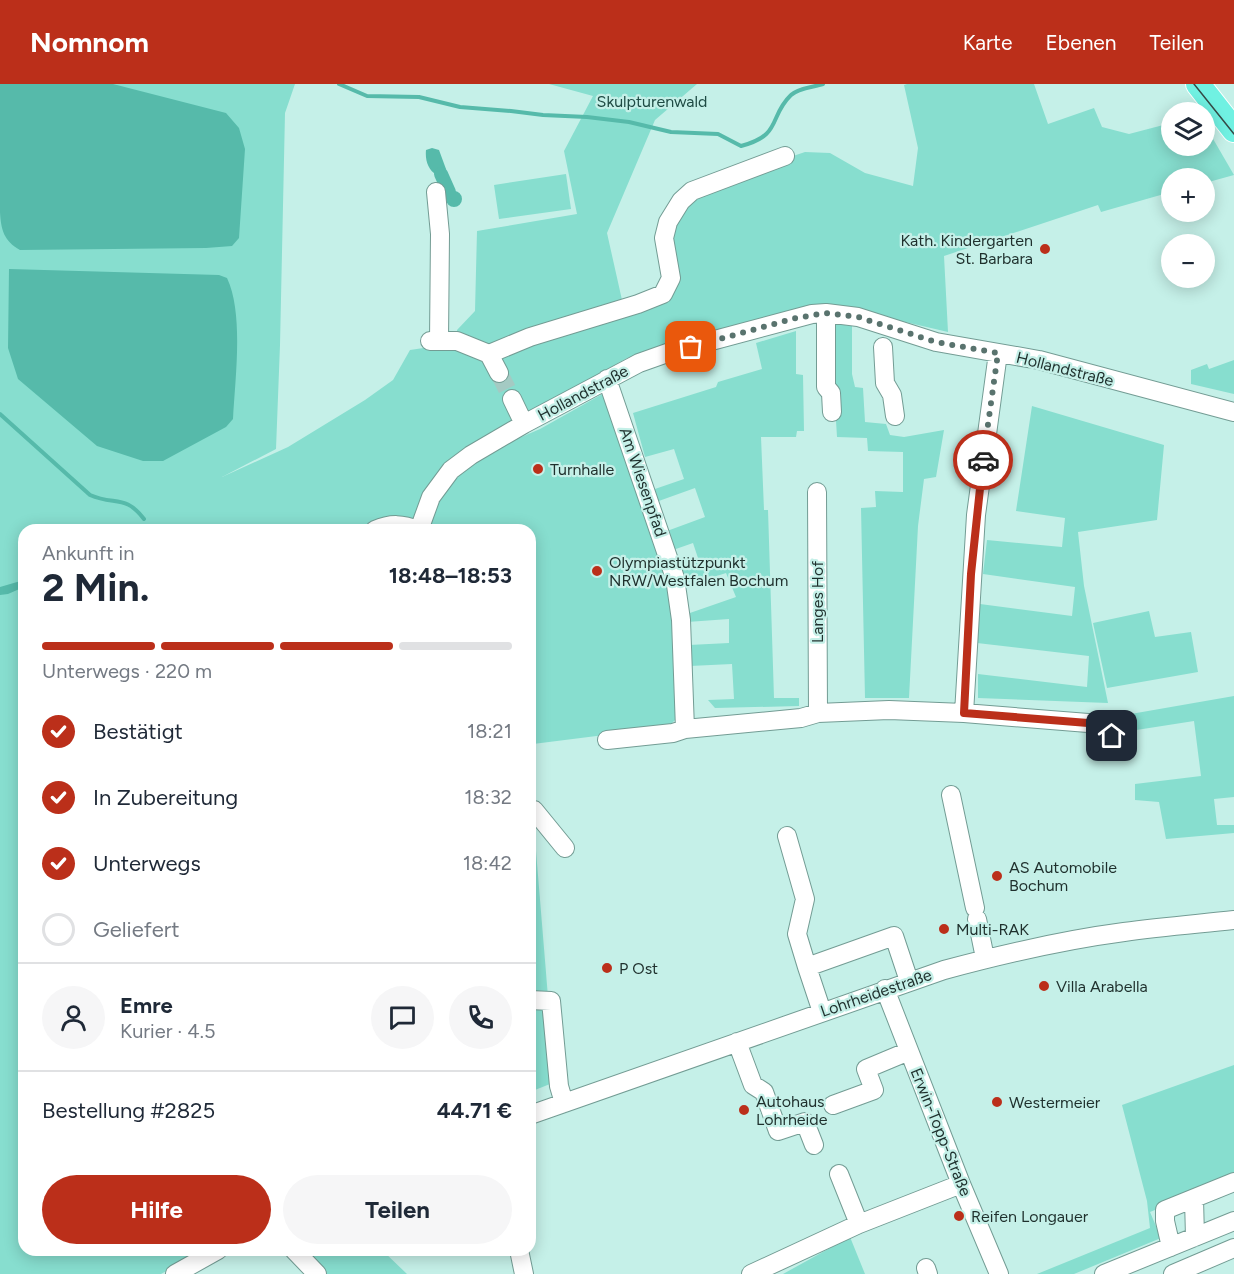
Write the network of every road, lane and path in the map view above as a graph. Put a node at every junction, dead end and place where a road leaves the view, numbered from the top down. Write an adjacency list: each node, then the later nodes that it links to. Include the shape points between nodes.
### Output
1 (1197, 84): 2 (main road)
2 (1234, 130)
3 (785, 156): 8 (street, via 692,191 681,201 668,222 664,238 671,278 663,294)
4 (436, 192): 8 (street, via 440,234 435,341 457,341)
5 (826, 313): 6 (street, Hollandstraße); 10 (street, Hollandstraße, via 670,352); 12 (street, via 826,387 831,393)
6 (884, 325): 7 (street, Hollandstraße, via 936,342); 14 (street, via 877,347)
7 (998, 353): 13 (street, Hollandstraße, via 1039,360); 19 (street, via 976,515)
8 (489, 354): 9 (street)
9 (499, 373)
10 (607, 379): 15 (street, Hollandstraße); 20 (street, Am Wiesenpfad, via 675,578 681,620)
11 (512, 399): 15 (street, Hollandstraße)
12 (832, 412)
13 (1234, 412)
14 (895, 416)
15 (524, 424): 17 (street, Hollandstraße, via 451,470 431,497)
16 (817, 492): 18 (street, Langes Hof)
17 (421, 524)
18 (818, 713): 19 (street); 20 (street, via 787,720)
19 (964, 713): 21 (street, via 1088,723)
20 (685, 729): 22 (street)
21 (1112, 736)
22 (607, 740)
23 (951, 795): 28 (street)
24 (536, 812): 26 (street)
25 (787, 836): 29 (street, via 805,899 797,934)
26 (565, 848)
27 (1234, 920): 28 (street, Lohrheidestraße, via 1123,932)
28 (985, 958): 30 (street, Lohrheidestraße)
29 (807, 967): 30 (street, via 894,936); 33 (street)
30 (909, 981): 31 (street, Lohrheidestraße)
31 (885, 989): 33 (street, Lohrheidestraße); 35 (street, Erwin-Topp-Straße)
32 (536, 1000): 36 (street, via 551,1001)
33 (822, 1012): 34 (street, Lohrheidestraße)
34 (737, 1042): 36 (street, Lohrheidestraße); 39 (street, via 753,1085 764,1092 778,1131 806,1122)
35 (909, 1051): 37 (street, via 866,1069 874,1090); 42 (street, Erwin-Topp-Straße)
36 (564, 1103): 38 (street, Lohrheidestraße)
37 (833, 1105)
38 (536, 1113)
39 (814, 1145)
40 (839, 1174): 45 (street)
41 (1234, 1182): 43 (street)
42 (961, 1184): 45 (street); 56 (street, Erwin-Topp-Straße)
43 (1194, 1198): 46 (street); 47 (street, via 1166,1210)
44 (1234, 1221): 46 (street)
45 (859, 1224): 55 (street)
46 (1195, 1237): 47 (street)
47 (1171, 1247): 57 (street)
48 (1234, 1248): 58 (street)
49 (207, 1256): 52 (street)
50 (300, 1256): 53 (street)
51 (520, 1256): 54 (street)
52 (175, 1274)
53 (317, 1274)
54 (524, 1274)
55 (751, 1274)
56 (999, 1274)
57 (1104, 1274)
58 (1173, 1274)

